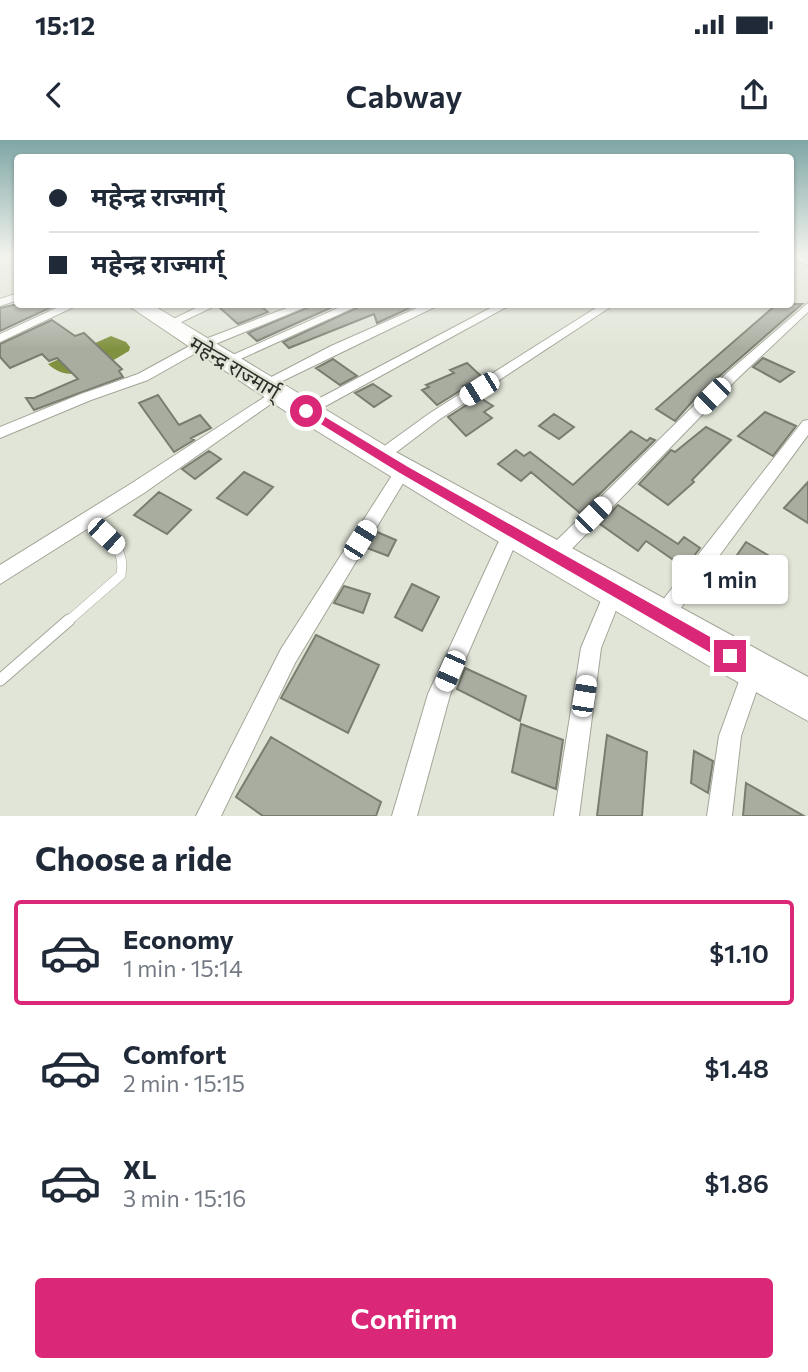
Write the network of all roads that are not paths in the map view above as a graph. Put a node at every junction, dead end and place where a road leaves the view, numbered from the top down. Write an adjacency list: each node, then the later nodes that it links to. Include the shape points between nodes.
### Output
1 (808, 306): 20 (street)
2 (66, 308): 11 (street)
3 (141, 308): 10 (highway, महेन्द्र राज्मार्ग्)
4 (205, 308): 10 (street)
5 (300, 308): 12 (street)
6 (345, 308): 12 (street)
7 (427, 308): 13 (street, via 335,349)
8 (500, 308): 14 (street)
9 (604, 308): 17 (street, via 435,416)
10 (167, 325): 12 (highway, महेन्द्र राज्मार्ग्)
11 (0, 338)
12 (211, 354): 13 (highway, महेन्द्र राज्मार्ग्); 16 (street, via 86,397)
13 (270, 389): 14 (highway, महेन्द्र राज्मार्ग्); 18 (street)
14 (306, 411): 17 (highway, महेन्द्र राज्मार्ग्)
15 (808, 425): 23 (street)
16 (0, 433)
17 (392, 463): 19 (highway, महेन्द्र राज्मार्ग्); 27 (street)
18 (89, 520): 21 (street); 25 (lane, via 122,551 121,575)
19 (512, 531): 20 (highway, महेन्द्र राज्मार्ग्); 28 (street, via 439,694)
20 (554, 555): 22 (highway, महेन्द्र राज्मार्ग्)
21 (0, 575)
22 (615, 590): 23 (highway, महेन्द्र राज्मार्ग्); 29 (street, via 591,648)
23 (662, 617): 24 (highway, महेन्द्र राज्मार्ग्)
24 (752, 669): 26 (highway, महेन्द्र राज्मार्ग्); 30 (street, via 730,736)
25 (0, 680)
26 (808, 700)
27 (208, 816)
28 (404, 816)
29 (566, 816)
30 (719, 816)

